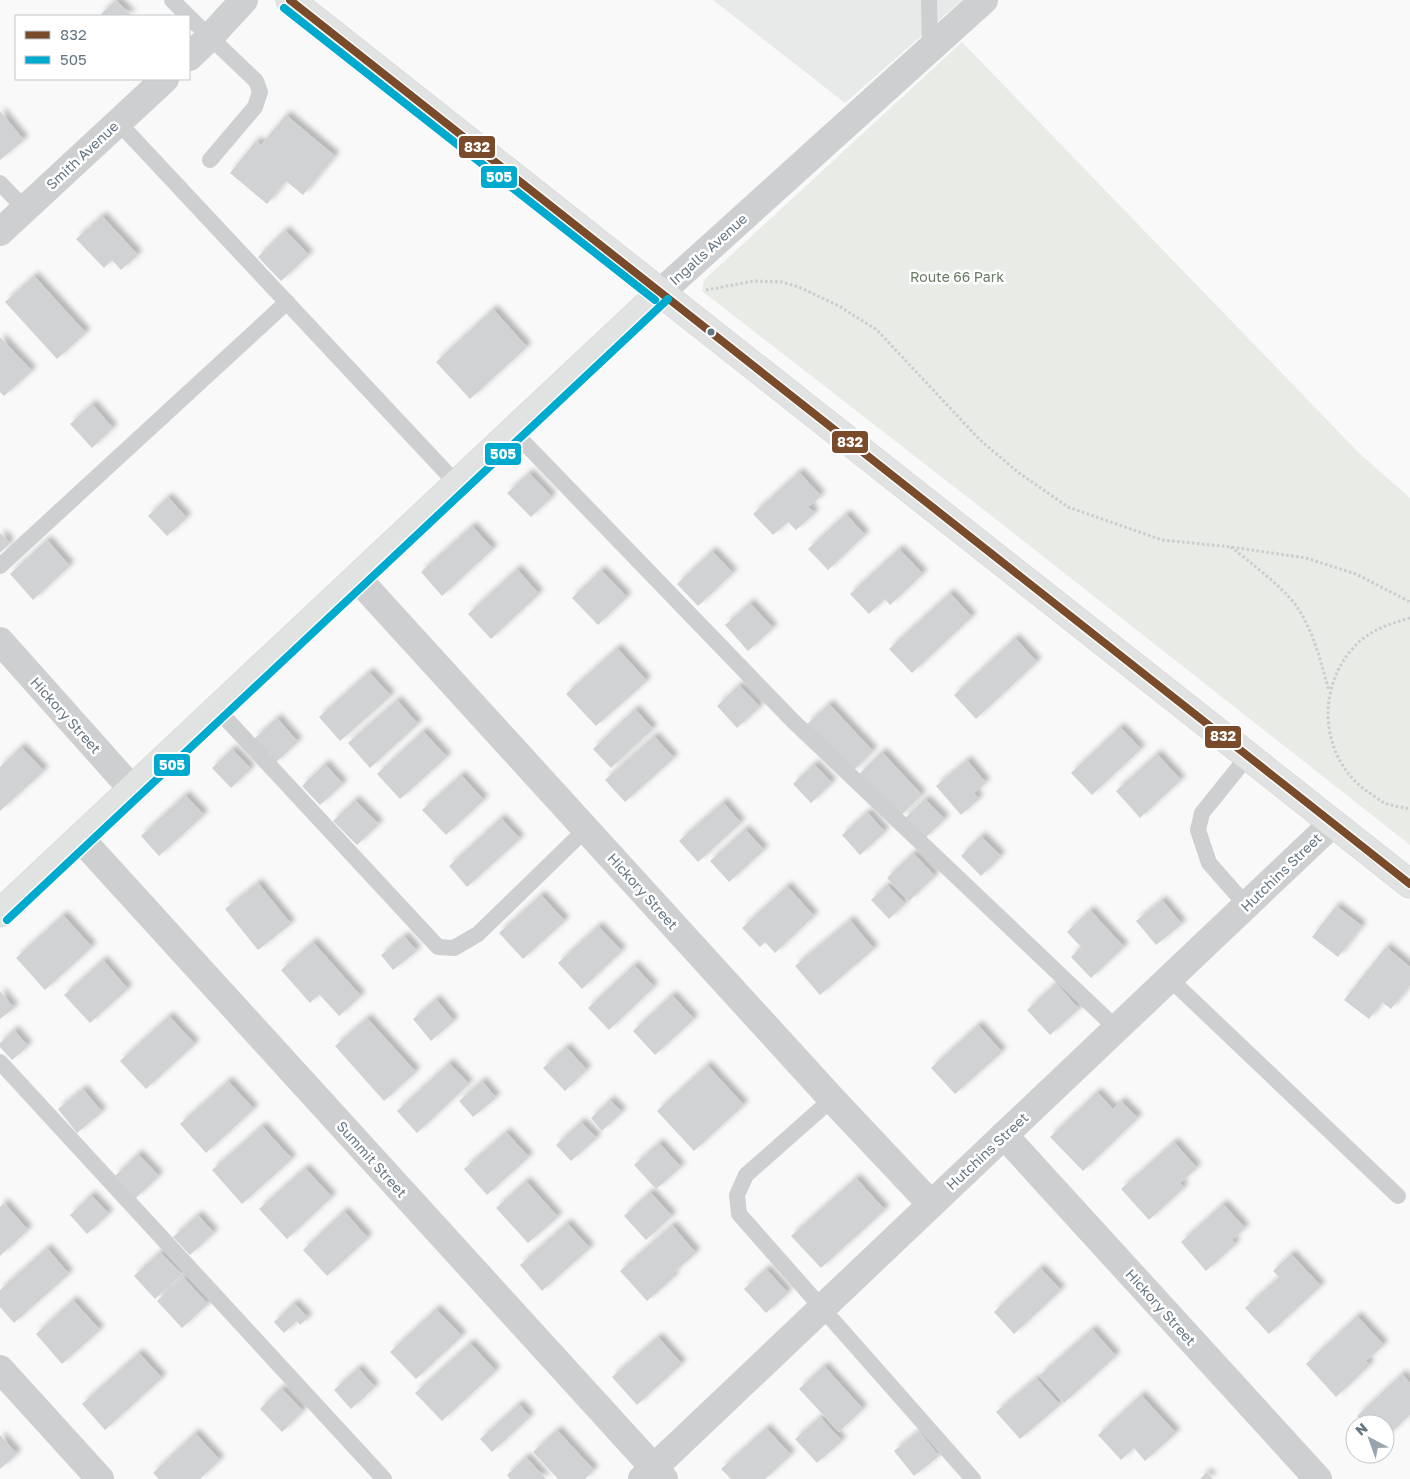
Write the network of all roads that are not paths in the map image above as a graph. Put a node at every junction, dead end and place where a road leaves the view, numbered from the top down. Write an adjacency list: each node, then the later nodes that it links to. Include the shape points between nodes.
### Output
1 (172, 0): 6 (lane)
2 (244, 0): 8 (street)
3 (290, 0): 17 (main road)
4 (929, 0): 9 (lane)
5 (984, 0): 9 (street, Ingalls Avenue)
6 (186, 15)
7 (190, 19): 8 (lane)
8 (209, 38): 10 (street); 13 (lane, via 256,81 260,92 255,107)
9 (930, 49): 17 (street, Ingalls Avenue)
10 (190, 55)
11 (164, 80): 12 (street, Smith Avenue)
12 (118, 122): 15 (street, Smith Avenue); 18 (lane)
13 (210, 160)
14 (0, 183): 15 (lane)
15 (25, 209): 16 (street, Smith Avenue)
16 (0, 232)
17 (661, 292): 19 (main road, Ingalls Avenue); 25 (main road)
18 (287, 302): 20 (lane); 21 (lane)
19 (512, 430): 20 (main road, Ingalls Avenue); 34 (lane, via 793,721)
20 (457, 484): 22 (main road, Ingalls Avenue)
21 (0, 566)
22 (357, 578): 24 (main road, Ingalls Avenue); 28 (street, Hickory Street)
23 (0, 641): 26 (street, Hickory Street)
24 (217, 709): 26 (main road, Ingalls Avenue); 28 (lane, via 438,947 454,948 478,934)
25 (1248, 756): 27 (main road); 31 (lane, via 1202,813 1198,830 1209,863)
26 (132, 789): 29 (main road, Ingalls Avenue)
27 (1333, 823): 30 (main road); 31 (street, Hutchins Street)
28 (586, 829): 36 (street, Hickory Street)
29 (80, 838): 32 (main road, Ingalls Avenue); 42 (street, Summit Street)
30 (1410, 884)
31 (1246, 905): 33 (street, Hutchins Street)
32 (0, 913)
33 (1169, 978): 34 (street, Hutchins Street); 38 (lane)
34 (1116, 1028): 37 (street, Hutchins Street)
35 (0, 1062): 44 (lane)
36 (832, 1099): 39 (street, Hickory Street); 40 (lane, via 746,1176 737,1195 739,1214)
37 (1004, 1135): 39 (street, Hutchins Street); 46 (street, Hickory Street)
38 (1398, 1196)
39 (932, 1204): 40 (street, Hutchins Street)
40 (821, 1309): 42 (street, Hutchins Street); 45 (lane)
41 (0, 1369): 43 (street)
42 (653, 1475)
43 (100, 1479)
44 (384, 1479)
45 (973, 1479)
46 (1318, 1479)

